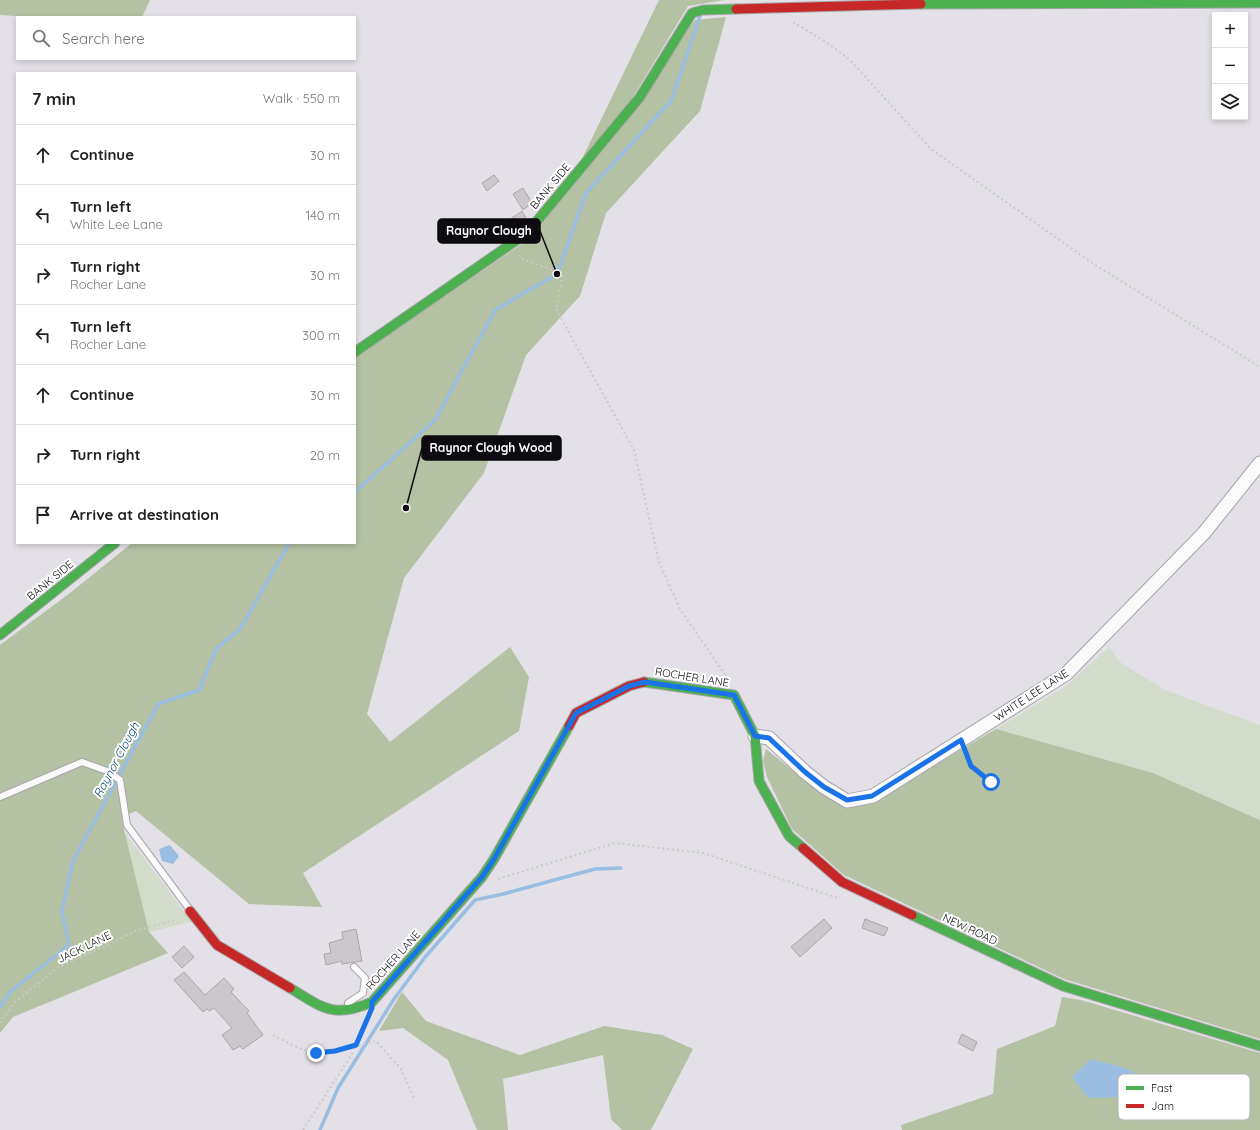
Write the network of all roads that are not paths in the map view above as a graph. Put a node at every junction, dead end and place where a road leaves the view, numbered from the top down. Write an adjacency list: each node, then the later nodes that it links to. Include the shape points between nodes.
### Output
1 (1260, 3): 2 (street, BANK SIDE, via 1007,2 782,7 703,10 692,13 640,97 527,233)
2 (356, 351)
3 (1260, 463): 6 (street, WHITE LEE LANE, via 1204,533 1066,674 872,796 847,800 805,772 769,738)
4 (114, 544): 5 (street, BANK SIDE)
5 (0, 635)
6 (755, 736): 10 (street, ROCHER LANE, via 734,695 645,682 629,686 576,713 482,877 372,1002 356,1009 338,1012); 11 (street, NEW ROAD, via 759,782 789,836 842,882 1063,986)
7 (0, 798): 8 (lane, ROCHER LANE, via 82,762 107,772 120,780 127,825)
8 (190, 911): 10 (street, ROCHER LANE, via 217,945)
9 (354, 967): 10 (lane, via 365,978 363,993 350,1002)
10 (323, 1008)
11 (1260, 1046)

